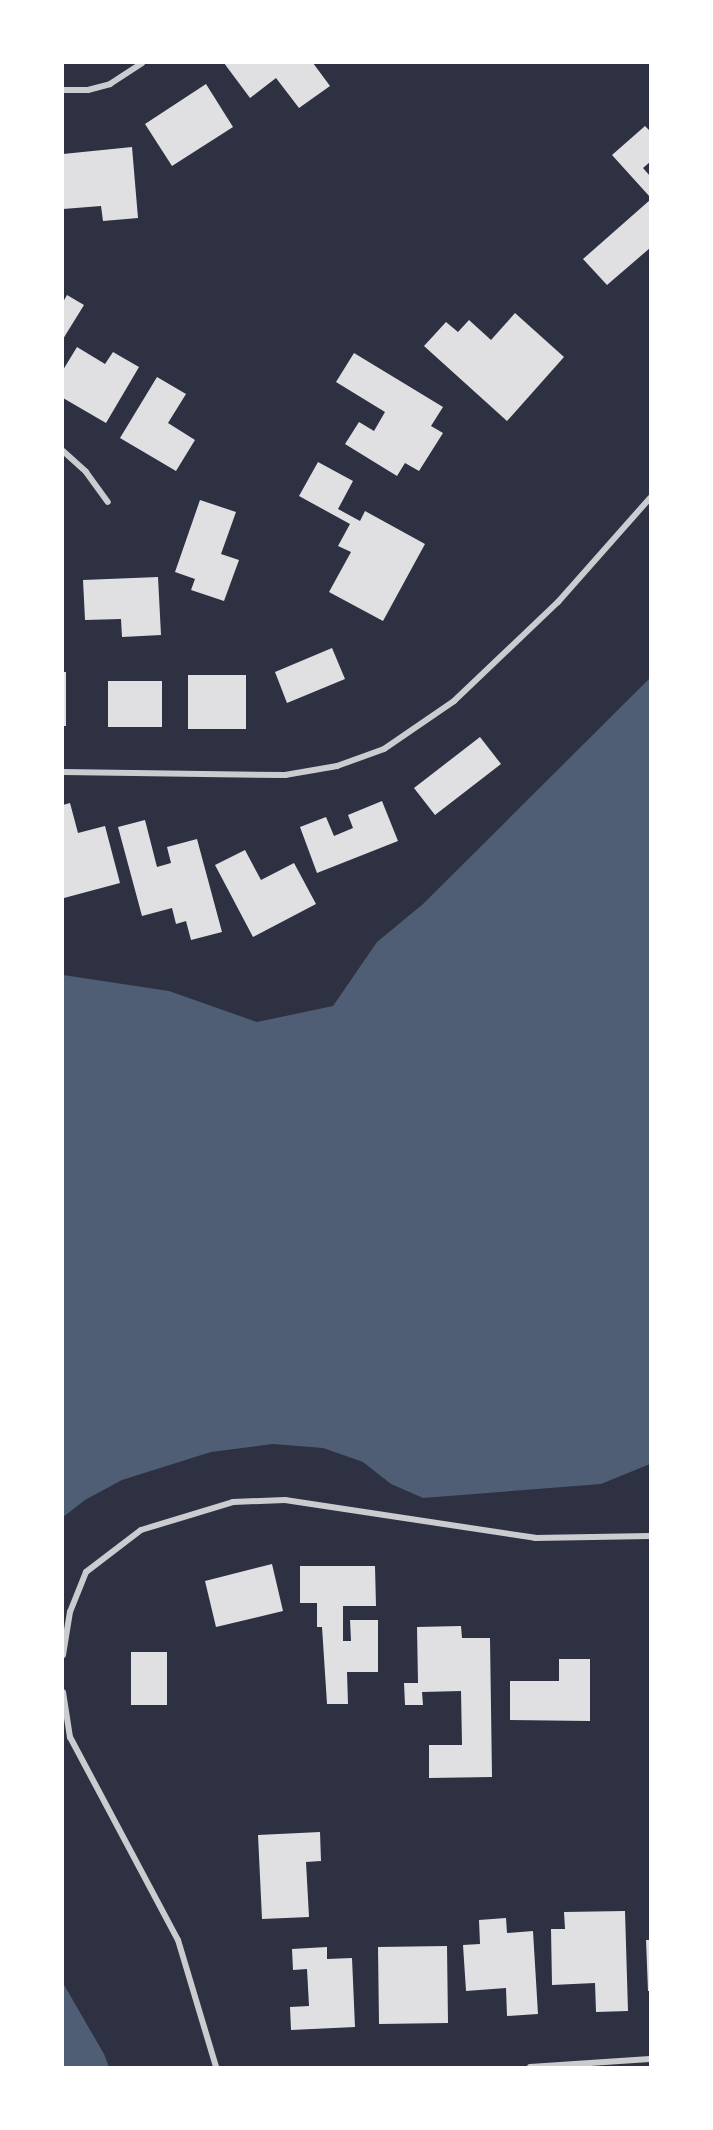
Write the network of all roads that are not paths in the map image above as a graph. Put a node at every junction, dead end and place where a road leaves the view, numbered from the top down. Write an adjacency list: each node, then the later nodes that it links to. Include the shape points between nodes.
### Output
1 (142, 63): 2 (street, via 110,84 88,90)
2 (63, 90)
3 (63, 451): 5 (street, via 86,472)
4 (650, 498): 6 (street, via 558,602 454,701 384,749 337,766 285,775)
5 (108, 502)
6 (63, 772)
7 (650, 1536): 8 (street, via 535,1538 285,1500 233,1502 141,1530 86,1572 70,1612)
8 (63, 1655)
9 (63, 1692): 11 (street, via 70,1737 178,1940)
10 (650, 2059): 12 (street)
11 (216, 2067)
12 (530, 2067)

